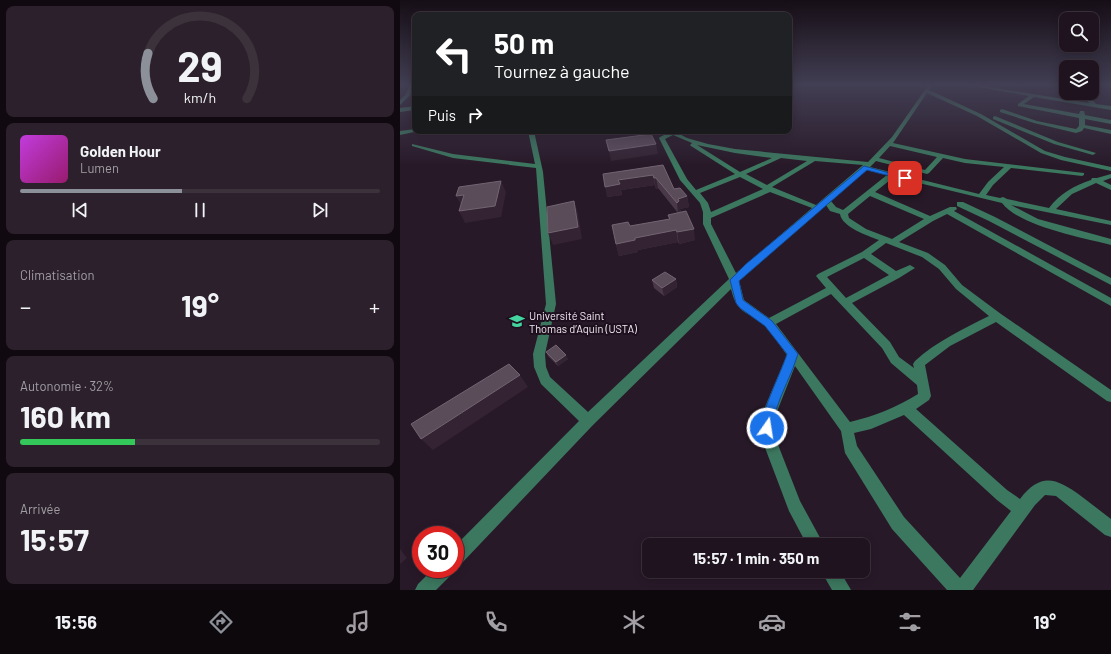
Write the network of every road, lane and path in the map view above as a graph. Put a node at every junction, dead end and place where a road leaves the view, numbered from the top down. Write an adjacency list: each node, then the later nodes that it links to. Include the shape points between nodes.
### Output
1 (912, 112): 17 (street)
2 (971, 112): 6 (street)
3 (1004, 112): 9 (street, via 1046,124 1052,120)
4 (1051, 112): 7 (street)
5 (1082, 112): 7 (street)
6 (979, 115): 19 (street, via 996,119 1056,143); 23 (street, via 1034,148)
7 (1082, 118): 8 (street); 9 (street)
8 (1111, 122)
9 (1082, 126): 11 (street)
10 (412, 132): 12 (street)
11 (1111, 132)
12 (400, 133)
13 (532, 134): 25 (street)
14 (668, 134): 36 (street, via 662,138 677,169)
15 (675, 134): 16 (street)
16 (690, 142): 20 (street, via 718,149); 28 (street)
17 (888, 144): 21 (street); 24 (street)
18 (414, 145): 25 (street, via 453,156)
19 (1093, 153)
20 (781, 156): 22 (street); 28 (street)
21 (941, 156): 24 (street, via 927,172); 26 (street, via 965,162)
22 (816, 158): 24 (street); 34 (street)
23 (1063, 159): 27 (street); 29 (street)
24 (870, 163): 30 (street); 39 (street)
25 (539, 166): 64 (street, via 551,304 540,354 540,367 545,380)
26 (1009, 166): 29 (street); 37 (street)
27 (1111, 169)
28 (741, 174): 34 (street); 36 (street)
29 (1082, 174): 32 (street)
30 (892, 175): 35 (street); 37 (street)
31 (1111, 176): 32 (street)
32 (1098, 180): 33 (street); 42 (street, via 1067,193)
33 (1111, 188)
34 (768, 189): 41 (street); 45 (street)
35 (870, 192): 44 (street); 46 (street)
36 (694, 193): 45 (street, via 704,203)
37 (978, 195): 38 (street); 40 (street)
38 (1003, 199): 42 (street); 49 (street, via 1012,210 1050,226)
39 (827, 201): 41 (street); 44 (street, via 833,209)
40 (960, 204): 43 (street); 54 (street)
41 (818, 208): 53 (street)
42 (1051, 210): 47 (street)
43 (949, 212): 46 (street); 57 (street)
44 (844, 213): 48 (street, via 849,222)
45 (708, 216): 53 (street, via 707,224)
46 (930, 219): 48 (street)
47 (1111, 223)
48 (889, 241): 50 (street); 58 (street, via 925,255 942,267 959,287)
49 (1111, 242)
50 (865, 254): 52 (street); 55 (street, via 821,276)
51 (910, 268): 52 (street)
52 (896, 276): 56 (street)
53 (734, 280): 59 (street, via 739,301 743,306); 64 (street)
54 (1111, 282)
55 (832, 289): 56 (street); 59 (street)
56 (846, 302): 61 (street, via 886,345 895,360)
57 (1111, 302)
58 (997, 317): 61 (street, via 947,341 930,353 919,364); 62 (street)
59 (769, 323): 60 (street)
60 (793, 354): 65 (street); 68 (street, via 769,414 768,437 789,496)
61 (921, 381): 63 (street, via 925,396)
62 (1111, 397)
63 (906, 408): 65 (street, via 871,423); 66 (street)
64 (588, 421): 69 (street)
65 (847, 429): 74 (street, via 850,448 898,524)
66 (1022, 510): 67 (street, via 1036,492 1045,486 1052,487); 74 (street)
67 (1109, 525)
68 (812, 538)
69 (464, 549)
70 (436, 578): 72 (street)
71 (834, 578): 73 (street)
72 (424, 590)
73 (842, 590)
74 (961, 590)

